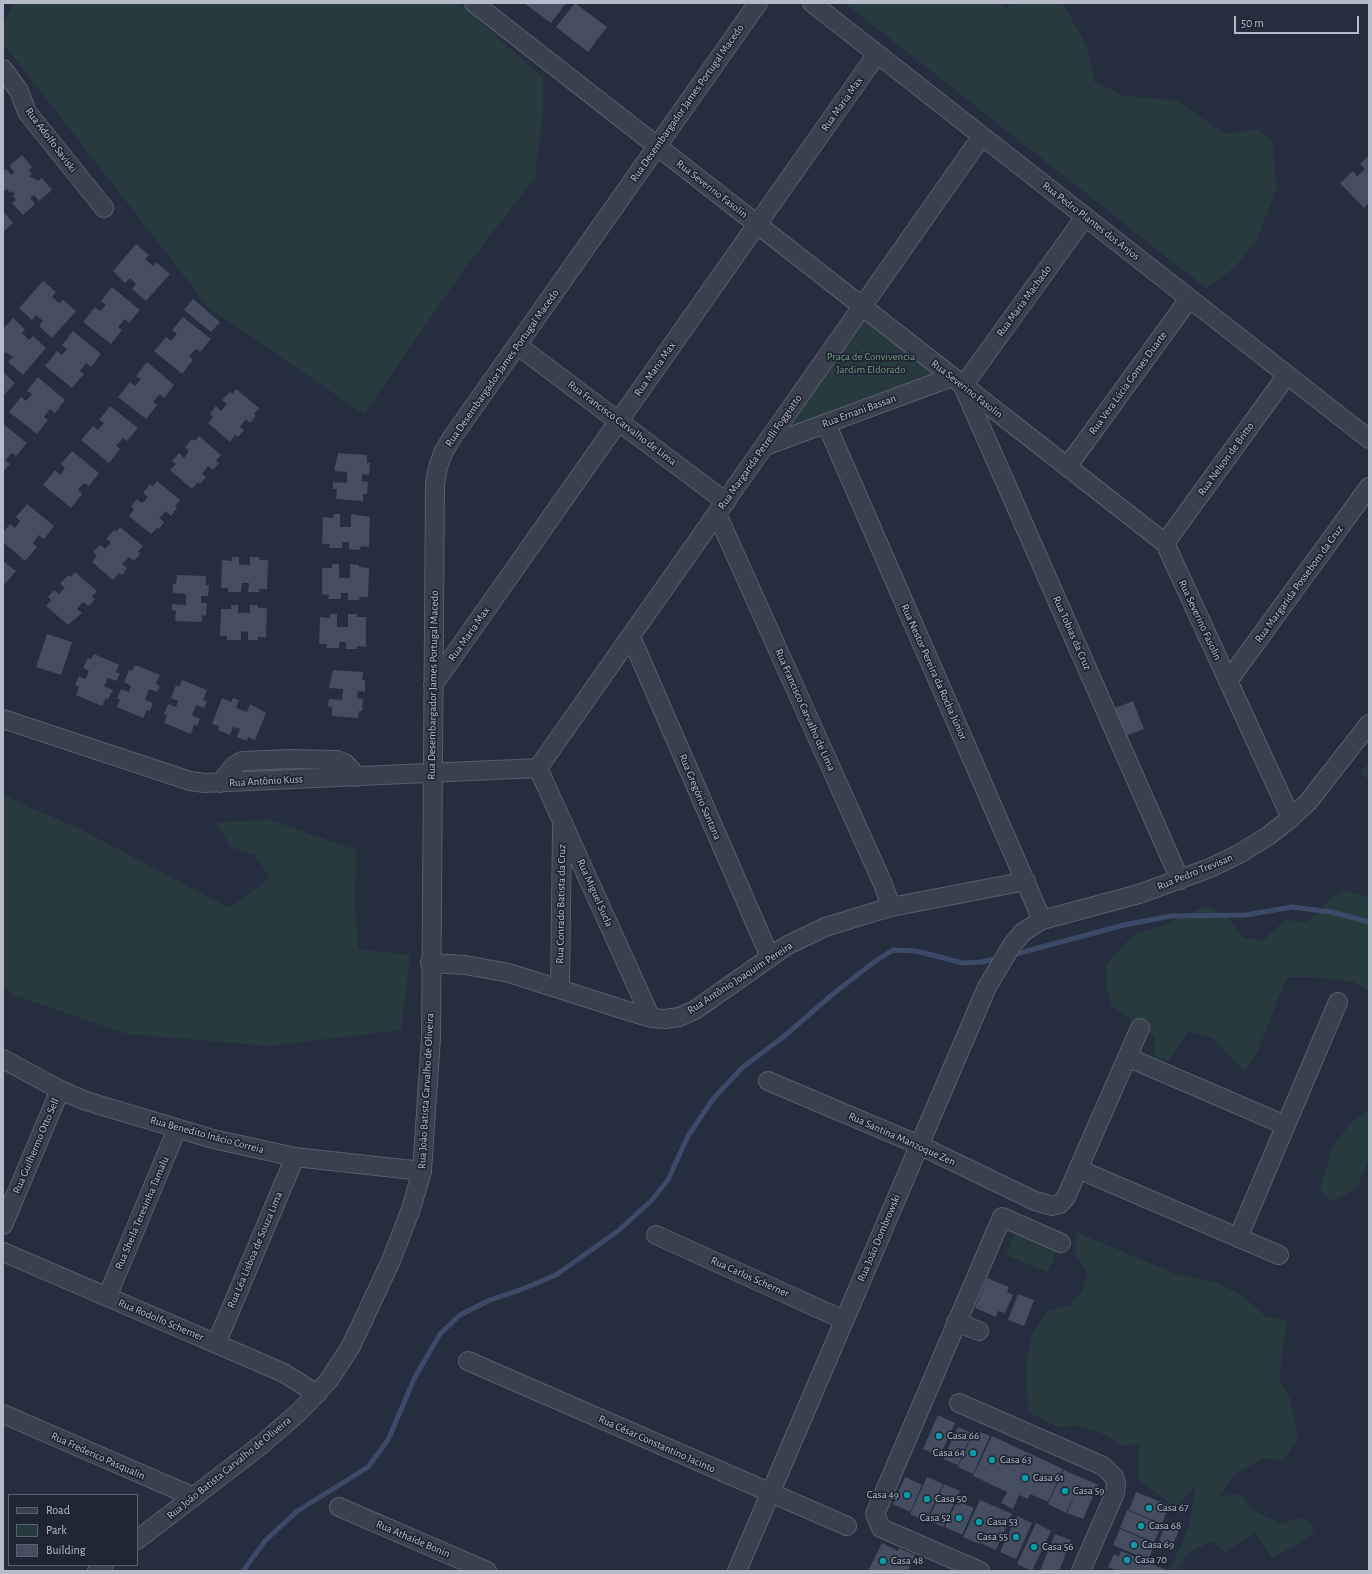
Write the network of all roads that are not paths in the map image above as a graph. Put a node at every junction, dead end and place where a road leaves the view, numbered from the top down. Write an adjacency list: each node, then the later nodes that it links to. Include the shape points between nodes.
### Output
1 (474, 3): 7 (street, Rua Severino Fasolin)
2 (758, 3): 7 (street, Rua Desembargador James Portugal Macedo)
3 (812, 3): 4 (street, Rua Pedro Plantes dos Anjos)
4 (877, 54): 6 (street, Rua Pedro Plantes dos Anjos); 10 (street, Rua Maria Max)
5 (3, 69): 8 (street, Rua Adolfo Saviski, via 19,91 28,112)
6 (982, 136): 9 (street, Rua Pedro Plantes dos Anjos); 12 (street, Rua Margarida Petrelli Foggiatto)
7 (657, 146): 10 (street, Rua Severino Fasolin); 13 (street, Rua Desembargador James Portugal Macedo)
8 (104, 208)
9 (1085, 216): 11 (street, Rua Pedro Plantes dos Anjos); 15 (street, Rua Maria Machado)
10 (757, 224): 12 (street, Rua Severino Fasolin); 16 (street, Rua Maria Max)
11 (1189, 299): 14 (street, Rua Pedro Plantes dos Anjos); 20 (street, Rua Vera Lúcia Gomes Duarte)
12 (863, 307): 15 (street, Rua Severino Fasolin); 19 (street, Rua Margarida Petrelli Foggiatto)
13 (517, 345): 16 (street, Rua Francisco Carvalho de Lima); 26 (street, Rua Desembargador James Portugal Macedo, via 451,438 438,467 435,484)
14 (1287, 375): 18 (street, Rua Pedro Plantes dos Anjos); 23 (street, Rua Nelson de Britto)
15 (958, 381): 17 (street, Rua Ernani Bassan); 20 (street, Rua Severino Fasolin); 33 (street, Rua Tobias da Cruz)
16 (618, 421): 22 (street, Rua Francisco Carvalho de Lima); 26 (street, Rua Maria Max)
17 (826, 423): 19 (street, Rua Ernani Bassan); 34 (street, Rua Nestor Pereira da Rocha Júnior)
18 (1369, 440)
19 (765, 446): 22 (street, Rua Margarida Petrelli Foggiatto)
20 (1067, 467): 23 (street, Rua Severino Fasolin)
21 (1369, 487): 25 (street, Rua Margarida Possebom da Cruz)
22 (722, 508): 24 (street, Rua Margarida Petrelli Foggiatto); 35 (street, Rua Francisco Carvalho de Lima)
23 (1165, 543): 25 (street, Rua Severino Fasolin)
24 (631, 637): 29 (street, Rua Margarida Petrelli Foggiatto); 37 (street, Rua Gregório Santana)
25 (1228, 681): 31 (street, Rua Severino Fasolin)
26 (433, 685): 30 (street, Rua Desembargador James Portugal Macedo)
27 (3, 719): 30 (street, Rua Antônio Kuss, via 190,781 220,783)
28 (1369, 724): 31 (street, Rua Pedro Trevisan, via 1323,784)
29 (538, 768): 30 (street, Rua Antônio Kuss); 32 (street, Rua Miguel Sucla)
30 (432, 773): 38 (street, Rua Desembargador James Portugal Macedo)
31 (1291, 818): 33 (street, Rua Pedro Trevisan, via 1239,854)
32 (562, 820): 39 (street, Rua Conrado Batista da Cruz); 41 (street, Rua Miguel Sucla)
33 (1180, 880): 36 (street, Rua Pedro Trevisan, via 1139,894)
34 (1026, 881): 35 (street, Rua Antônio Joaquim Pereira); 36 (street, Rua Nestor Pereira da Rocha Júnior)
35 (891, 907): 37 (street, Rua Antônio Joaquim Pereira, via 825,927 804,936)
36 (1042, 920): 49 (street, Rua João Dombrowski, via 1023,932 994,974)
37 (770, 957): 41 (street, Rua Antônio Joaquim Pereira, via 695,1010 679,1017)
38 (430, 963): 39 (street, Rua Antônio Joaquim Pereira, via 487,968); 52 (street, Rua João Batista Carvalho de Oliveira, via 431,1038)
39 (560, 989): 41 (street, Rua Antônio Joaquim Pereira)
40 (1338, 1002): 47 (street)
41 (651, 1018)
42 (1140, 1028): 43 (street)
43 (1127, 1057): 47 (street); 51 (street)
44 (3, 1059): 46 (street, Rua Benedito Inácio Correia)
45 (768, 1082): 49 (street, Rua Santina Manzoque Zen)
46 (60, 1090): 48 (street, Rua Benedito Inácio Correia, via 86,1101); 53 (street, Rua Guilhermo Otto Sell)
47 (1285, 1125): 55 (street)
48 (177, 1129): 50 (street, Rua Benedito Inácio Correia); 59 (street, Rua Sheila Teresinha Tamalu)
49 (919, 1145): 51 (street, Rua Santina Manzoque Zen, via 1035,1201 1054,1206 1066,1197); 60 (street, Rua João Dombrowski)
50 (295, 1157): 52 (street, Rua Benedito Inácio Correia); 63 (street, Rua Léa Lisboa de Souza Lima)
51 (1078, 1169): 55 (street)
52 (422, 1171): 65 (street, Rua João Batista Carvalho de Oliveira, via 411,1209 372,1302 339,1367)
53 (3, 1225)
54 (656, 1235): 60 (street, Rua Carlos Scherner)
55 (1238, 1238): 58 (street)
56 (1061, 1243): 61 (street, via 1002,1217)
57 (3, 1252): 59 (street, Rua Rodolfo Scherner)
58 (1279, 1255)
59 (107, 1297): 63 (street, Rua Rodolfo Scherner)
60 (844, 1320): 68 (street, Rua João Dombrowski)
61 (956, 1322): 62 (street); 75 (street, via 875,1514 881,1528)
62 (979, 1331)
63 (216, 1344): 65 (street, Rua Rodolfo Scherner, via 284,1373)
64 (468, 1361): 68 (street, Rua César Constantino Jacinto)
65 (317, 1394): 69 (street, Rua João Batista Carvalho de Oliveira, via 275,1433)
66 (959, 1403): 76 (street, via 1103,1466 1114,1477 1114,1493)
67 (3, 1414): 69 (street, Rua Frederico Pasqualin)
68 (770, 1493): 71 (street, Rua César Constantino Jacinto); 74 (street, Rua João Dombrowski)
69 (194, 1497): 72 (street, Rua João Batista Carvalho de Oliveira)
70 (339, 1507): 73 (street, Rua Athaíde Bonin)
71 (846, 1526)
72 (138, 1539)
73 (486, 1571)
74 (737, 1571)
75 (980, 1571)
76 (1081, 1571)

